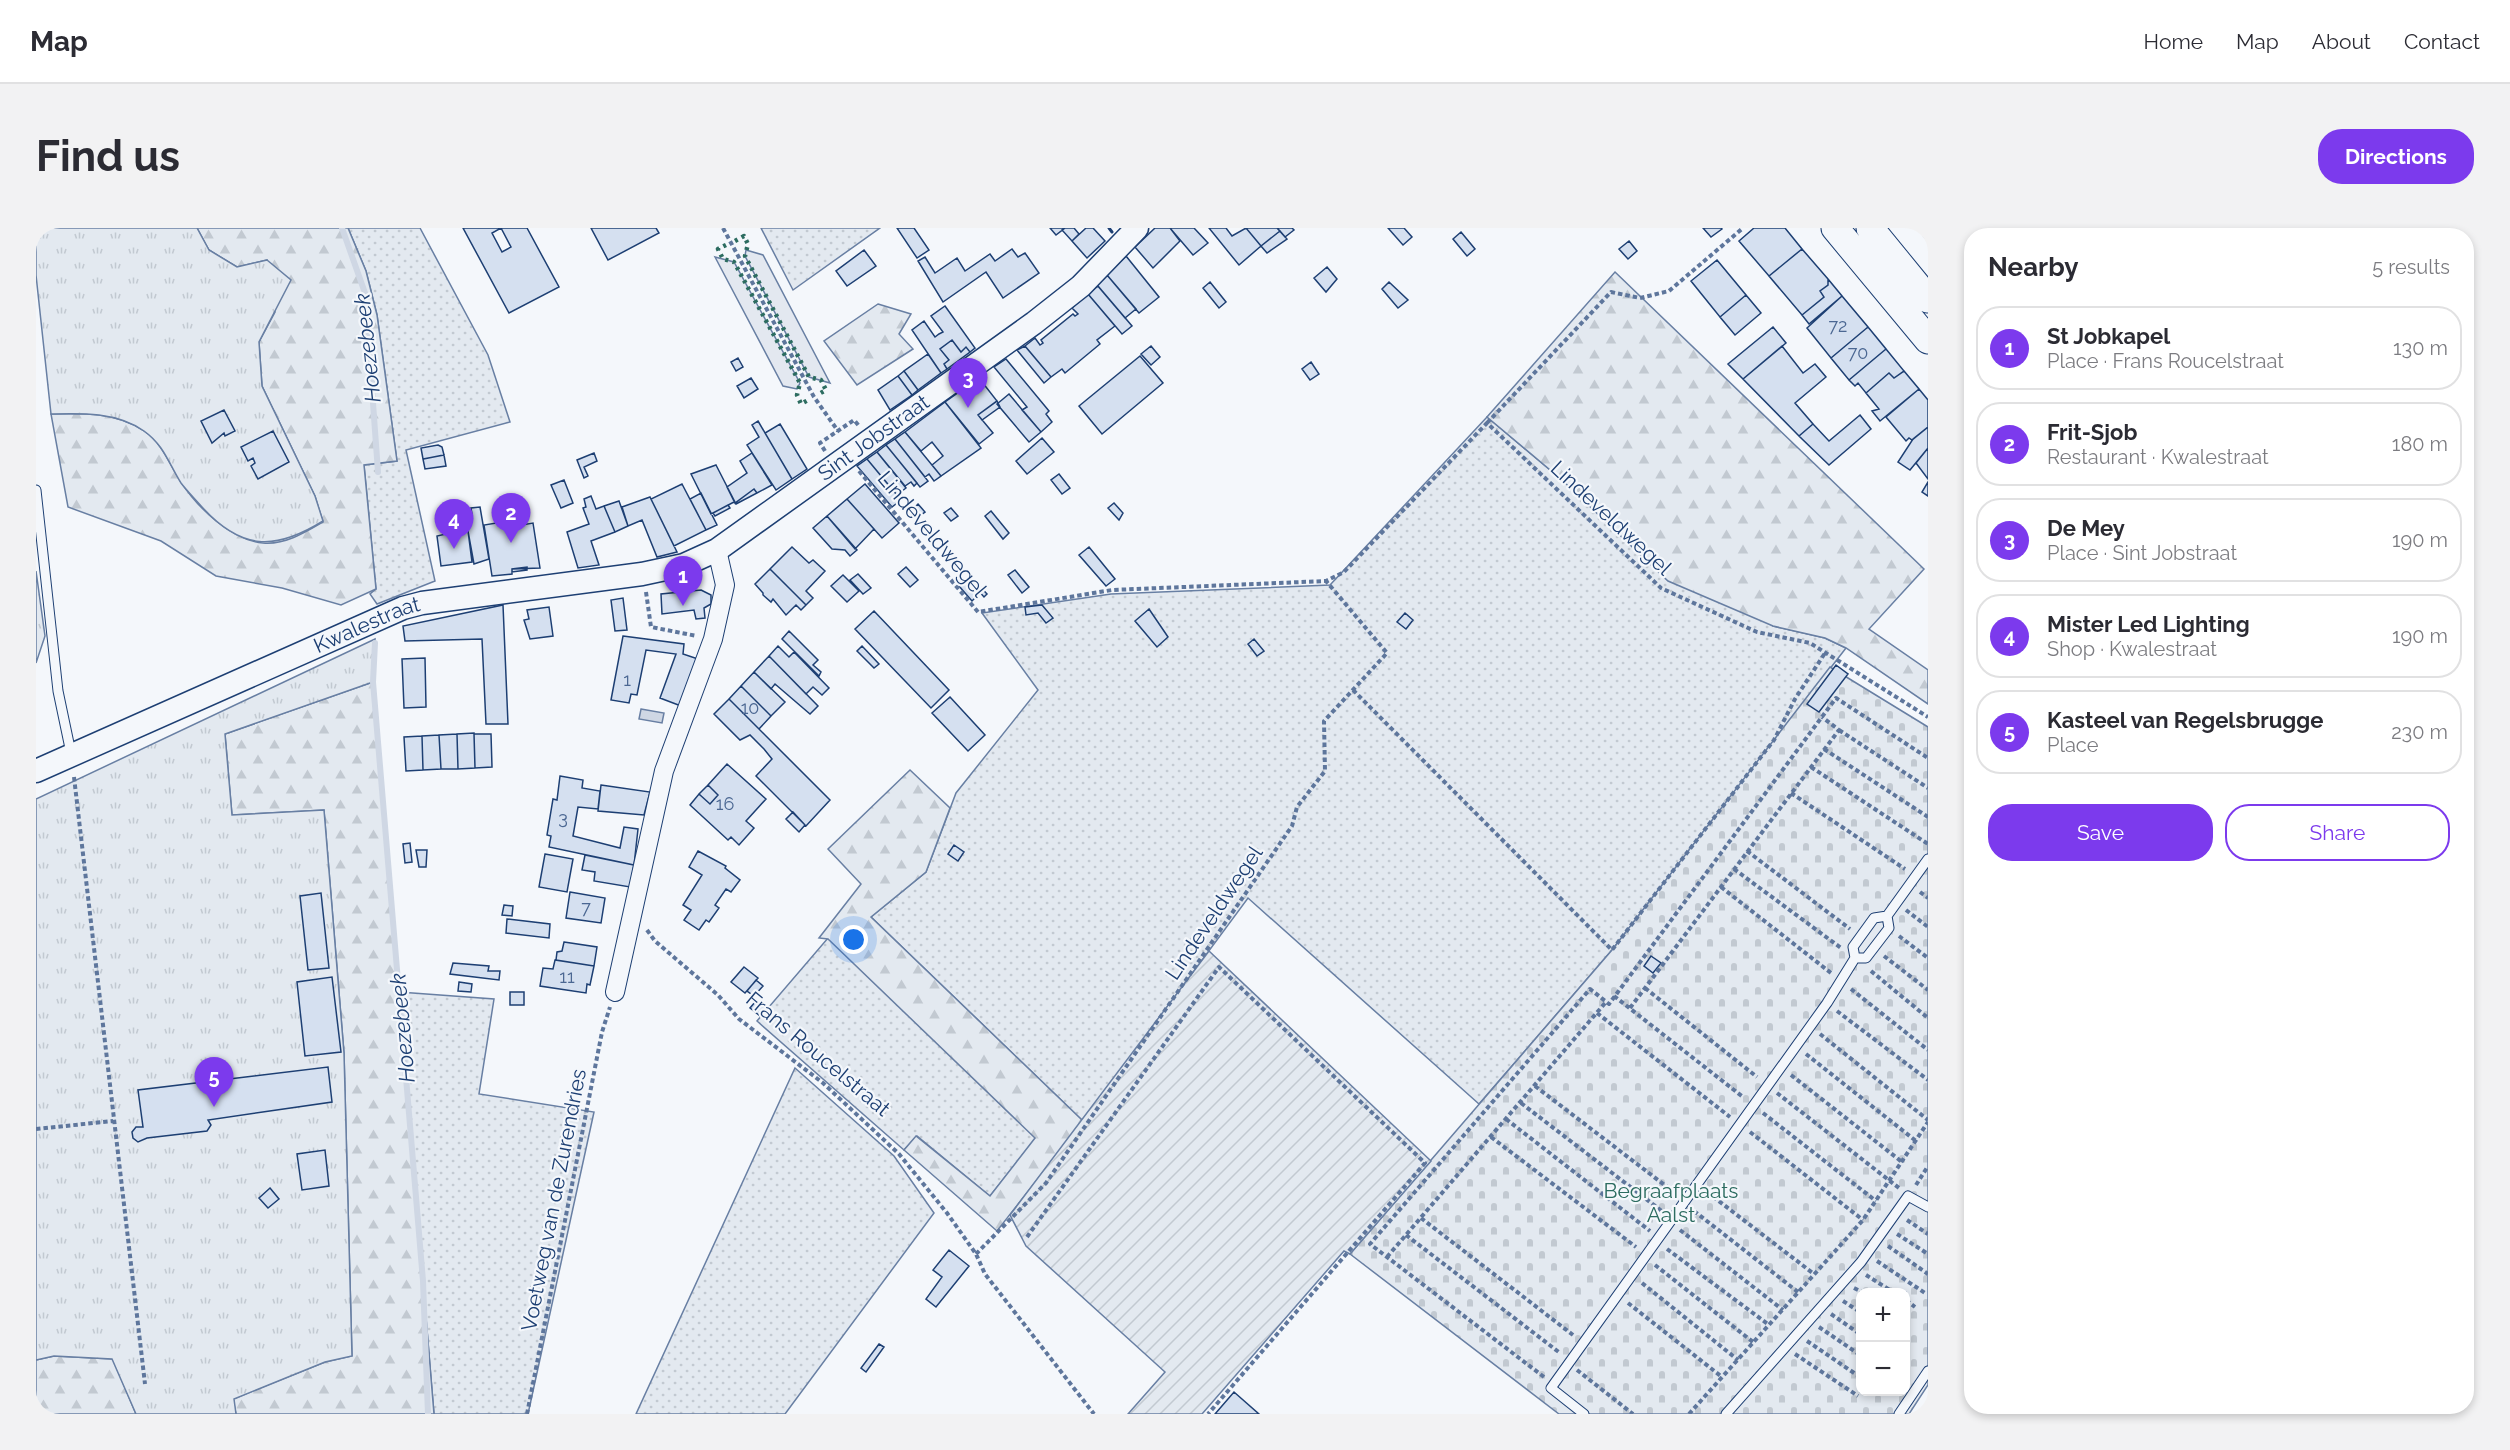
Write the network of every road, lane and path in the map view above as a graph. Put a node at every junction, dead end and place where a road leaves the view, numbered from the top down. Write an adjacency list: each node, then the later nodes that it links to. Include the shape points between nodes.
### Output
1 (723, 228): 9 (path, via 814,397)
2 (1137, 228): 10 (street, Sint Jobstraat, via 1081,286)
3 (1743, 228): 8 (path, via 1669,291 1640,298 1611,292)
4 (1835, 228): 7 (main road)
5 (1870, 228): 6 (main road)
6 (1928, 299)
7 (1928, 340)
8 (1487, 423): 14 (path, via 1344,572); 16 (path, Lindeveldwegel, via 1661,588 1757,632 1810,643)
9 (838, 431)
10 (846, 457): 12 (street, Sint Jobstraat); 14 (path, Lindeveldwegel, via 978,612 1112,590)
11 (36, 490): 22 (lane, via 58,691)
12 (717, 550): 13 (street, Kwalestraat, via 684,565); 15 (street, via 725,585)
13 (642, 574): 15 (path, via 651,627); 22 (street, Kwalestraat, via 403,608)
14 (1326, 581): 17 (path, Lindeveldwegel, via 1387,653)
15 (714, 639): 36 (street, via 664,771)
16 (1824, 653): 17 (path, via 1774,740 1612,950); 19 (path, Lindeveldwegel)
17 (1353, 690): 88 (path, Lindeveldwegel, via 1324,721 1325,771 1297,807 1292,826 1046,1183)
18 (1821, 717): 20 (path); 23 (path, via 1836,699); 48 (path)
19 (1928, 717)
20 (1839, 730): 21 (path); 26 (path)
21 (1824, 749): 24 (path); 28 (path)
22 (71, 753): 25 (street, Kwalestraat); 64 (path)
23 (1928, 758)
24 (1811, 767): 27 (path); 29 (path)
25 (36, 771)
26 (1928, 788)
27 (1791, 793): 30 (path); 33 (path)
28 (1928, 817)
29 (1928, 844)
30 (1748, 851): 32 (path); 40 (path)
31 (1928, 860): 33 (lane)
32 (1734, 869): 34 (path); 42 (path)
33 (1915, 876): 35 (lane)
34 (1721, 887): 44 (path); 45 (path)
35 (1896, 902): 37 (lane); 38 (path)
36 (633, 910): 47 (street); 88 (path, Frans Roucelstraat, via 655,941 718,995 739,1019 823,1083 899,1154)
37 (1887, 916): 39 (lane); 40 (lane, via 1874,918)
38 (1928, 927)
39 (1889, 928): 41 (lane); 43 (path)
40 (1860, 937): 42 (lane, via 1853,947)
41 (1874, 948): 42 (lane, via 1866,958); 46 (path)
42 (1855, 958): 44 (lane); 53 (path)
43 (1928, 958)
44 (1840, 981): 50 (lane); 56 (path)
45 (1645, 988): 51 (path); 60 (path)
46 (1928, 990)
47 (615, 992): 123 (path, Voetweg van de Zurendries, via 602,1032)
48 (1614, 996): 49 (path, via 1609,1004); 51 (path)
49 (1606, 1002): 52 (path); 92 (path, via 1590,989 1370,1244)
50 (1827, 1003): 54 (lane); 58 (path)
51 (1630, 1008): 62 (path)
52 (1597, 1013): 59 (path); 66 (path)
53 (1928, 1018)
54 (1810, 1026): 55 (lane); 65 (path)
55 (1796, 1047): 57 (lane); 69 (path)
56 (1928, 1050)
57 (1781, 1067): 60 (lane); 70 (path)
58 (1928, 1080)
59 (1535, 1086): 61 (path); 76 (path)
60 (1768, 1086): 62 (lane); 72 (path)
61 (1521, 1103): 63 (path); 80 (path)
62 (1754, 1106): 66 (lane); 75 (path)
63 (1506, 1119): 68 (path); 86 (path)
64 (113, 1121): 67 (path); 120 (path)
65 (1928, 1121): 69 (path)
66 (1740, 1125): 73 (lane); 81 (path)
67 (36, 1130)
68 (1491, 1137): 79 (path); 91 (path)
69 (1916, 1141): 70 (path)
70 (1902, 1162): 72 (path)
71 (1928, 1166): 74 (path)
72 (1889, 1180): 75 (path)
73 (1697, 1185): 76 (lane); 94 (path)
74 (1908, 1196): 77 (lane); 78 (lane)
75 (1876, 1201): 81 (path)
76 (1684, 1202): 80 (lane); 98 (path)
77 (1928, 1207)
78 (1896, 1213): 82 (lane); 83 (path)
79 (1421, 1218): 84 (path); 112 (path)
80 (1671, 1220): 86 (lane); 106 (path)
81 (1863, 1220): 94 (path)
82 (1886, 1227): 87 (lane); 90 (path)
83 (1928, 1234)
84 (1406, 1236): 92 (path); 116 (path)
85 (1027, 1237): 125 (path, via 1219,967 1425,1162)
86 (1658, 1239): 91 (lane); 108 (path)
87 (1877, 1239): 89 (lane); 95 (path)
88 (976, 1254): 124 (path, Frans Roucelstraat, via 985,1274)
89 (1867, 1254): 93 (lane); 99 (path)
90 (1928, 1254)
91 (1646, 1256): 96 (lane); 111 (path)
92 (1387, 1257): 121 (path)
93 (1856, 1268): 97 (path); 100 (lane)
94 (1814, 1274): 98 (path)
95 (1928, 1274)
96 (1632, 1275): 101 (lane); 115 (path)
97 (1886, 1288)
98 (1798, 1292): 106 (path)
99 (1925, 1293)
100 (1832, 1294): 103 (lane); 105 (path)
101 (1618, 1295): 112 (lane); 119 (path)
102 (1910, 1304): 104 (path)
103 (1820, 1307): 107 (lane); 109 (path)
104 (1915, 1307)
105 (1856, 1309)
106 (1783, 1310): 108 (path)
107 (1808, 1320): 110 (lane); 114 (path)
108 (1769, 1325): 111 (path)
109 (1856, 1331)
110 (1796, 1334): 113 (lane); 118 (path)
111 (1753, 1342): 115 (path)
112 (1584, 1343): 116 (lane)
113 (1784, 1347): 122 (path); 129 (lane)
114 (1856, 1352)
115 (1738, 1360): 119 (path)
116 (1570, 1362): 121 (lane); 127 (path)
117 (1928, 1371): 130 (lane)
118 (1856, 1374)
119 (1722, 1377): 128 (path)
120 (145, 1384)
121 (1554, 1385): 126 (lane, via 1551,1388)
122 (1856, 1395)
123 (527, 1414)
124 (1094, 1414)
125 (1208, 1414)
126 (1584, 1414)
127 (1633, 1414)
128 (1689, 1414)
129 (1726, 1414)
130 (1899, 1414)

